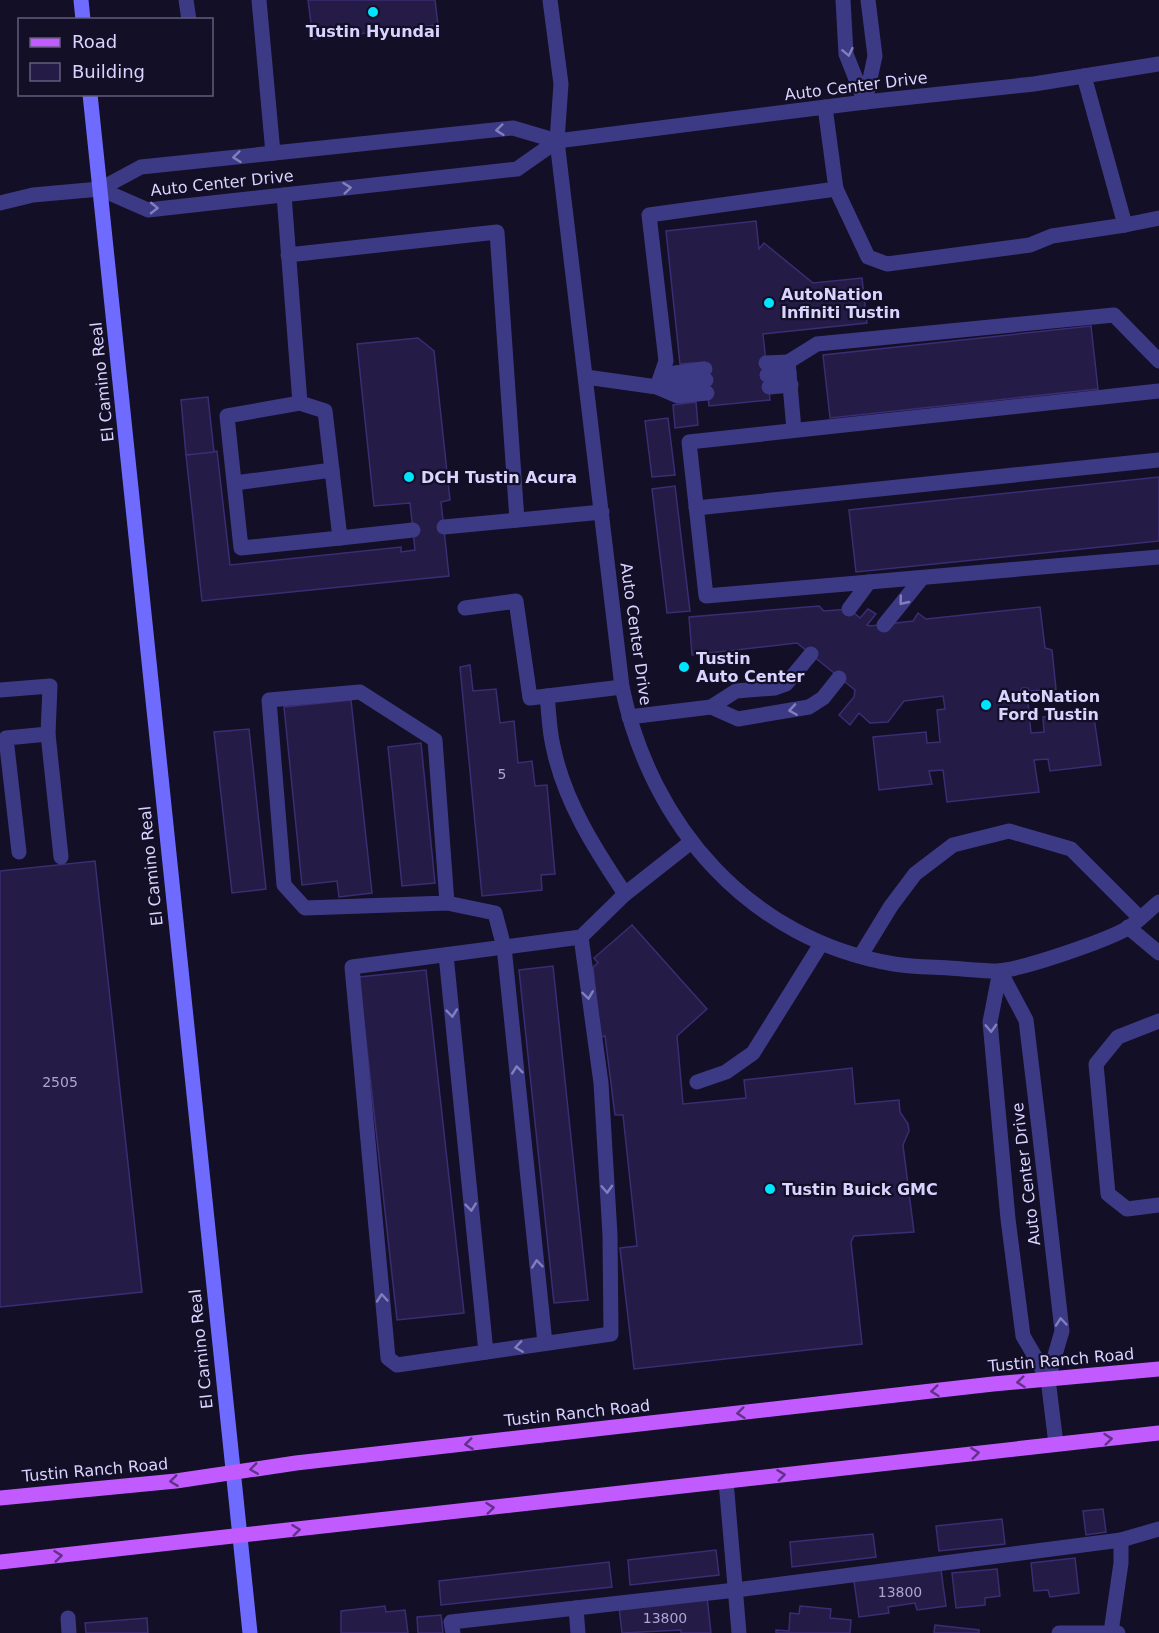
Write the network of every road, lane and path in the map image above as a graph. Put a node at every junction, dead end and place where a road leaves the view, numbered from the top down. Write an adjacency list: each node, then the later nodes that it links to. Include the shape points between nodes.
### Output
1 (81, 0): 7 (main road)
2 (186, 0): 8 (street)
3 (259, 0): 15 (street)
4 (550, 0): 14 (street, via 561,84)
5 (843, 0): 12 (street, one-way to 12, via 846,54)
6 (868, 0): 12 (street, via 875,56)
7 (83, 18)
8 (189, 18)
9 (1159, 64): 10 (street, Auto Center Drive)
10 (1084, 76): 12 (street, Auto Center Drive); 21 (street)
11 (90, 96): 16 (main road, El Camino Real)
12 (866, 102): 13 (street, Auto Center Drive)
13 (825, 107): 14 (street, Auto Center Drive); 17 (street)
14 (557, 141): 15 (street, Auto Center Drive, one-way to 15, via 513,128); 18 (street, Auto Center Drive, one-way to 14, via 517,169); 25 (street, Auto Center Drive)
15 (273, 153): 16 (street, Auto Center Drive, one-way to 16, via 141,167)
16 (100, 189): 18 (street, Auto Center Drive, one-way to 18, via 148,210); 19 (street, via 33,195); 76 (main road, El Camino Real)
17 (836, 189): 21 (street, via 868,257 887,264 1030,245 1052,236); 26 (street, via 649,215 666,361)
18 (284, 195): 22 (street)
19 (0, 203)
20 (1159, 218): 21 (street)
21 (1125, 225)
22 (288, 255): 28 (street); 35 (street, via 497,232)
23 (1159, 361): 24 (street, via 1114,315 817,344)
24 (789, 373): 24 (street, via 767,375); 29 (street)
25 (586, 377): 26 (street); 34 (street, Auto Center Drive)
26 (657, 387): 26 (street, via 678,396 706,381 675,373)
27 (1159, 391): 29 (street)
28 (300, 403): 31 (street, via 326,411); 32 (street, via 227,416)
29 (794, 430): 33 (street, via 689,442)
30 (1159, 460): 33 (street)
31 (332, 470): 32 (street); 38 (street)
32 (235, 483): 38 (street, via 241,548)
33 (696, 508): 41 (street, via 706,596)
34 (602, 512): 35 (street); 47 (street, Auto Center Drive)
35 (517, 520): 36 (street)
36 (444, 527)
37 (413, 530): 38 (street)
38 (340, 538)
39 (1159, 558): 40 (street)
40 (922, 578): 41 (street); 44 (street, one-way to 44)
41 (869, 582): 43 (street)
42 (465, 608): 49 (street, via 516,601 530,698)
43 (849, 609)
44 (884, 625)
45 (811, 654): 50 (street, via 786,684 736,691)
46 (839, 678): 50 (street, one-way to 50, via 823,698 809,707 738,719)
47 (622, 687): 49 (street); 51 (street, Auto Center Drive)
48 (0, 690): 52 (street, via 50,686)
49 (547, 696): 56 (street, via 553,747 572,803 594,847)
50 (711, 707): 51 (street)
51 (629, 717): 53 (street, Auto Center Drive, via 643,758 667,807)
52 (48, 734): 54 (street, via 6,738); 55 (street)
53 (691, 842): 56 (street); 61 (street, Auto Center Drive, via 731,885 772,916)
54 (19, 852)
55 (61, 857)
56 (625, 894): 60 (street)
57 (1159, 902): 59 (street, Auto Center Drive)
58 (447, 903): 58 (street, via 435,740 360,692 269,700 284,885 305,908); 62 (street, via 495,913)
59 (1134, 922): 63 (street); 65 (street, via 1071,849 1010,831 953,845 915,874); 66 (street, Auto Center Drive, via 1069,951)
60 (581, 937): 62 (street); 70 (street, one-way to 70, via 601,1083 611,1334)
61 (821, 944): 65 (street, Auto Center Drive); 68 (street, via 753,1053 726,1072)
62 (504, 947): 64 (street); 70 (street, one-way to 62)
63 (1159, 953)
64 (446, 955): 71 (street, one-way to 71); 71 (street, one-way to 64, via 397,1365 388,1358 352,967)
65 (861, 955): 66 (street, Auto Center Drive, via 894,964)
66 (1000, 971): 73 (street, Auto Center Drive, one-way to 73, via 990,1022 1008,1219 1023,1336); 73 (street, Auto Center Drive, one-way to 66, via 1062,1331 1039,1128 1026,1020)
67 (1159, 1021): 69 (street, via 1118,1037 1096,1064 1108,1194 1126,1209)
68 (697, 1082)
69 (1159, 1205)
70 (545, 1343): 71 (street, one-way to 71)
71 (486, 1352)
72 (1159, 1369): 73 (main road, Tustin Ranch Road)
73 (1048, 1378): 75 (street, Auto Center Drive); 76 (main road, Tustin Ranch Road, one-way to 76)
74 (1159, 1433): 75 (main road, one-way to 74)
75 (1056, 1444): 77 (main road, one-way to 75)
76 (232, 1473): 78 (main road, Tustin Ranch Road, one-way to 78); 80 (main road, El Camino Real)
77 (726, 1481): 80 (main road, one-way to 77); 83 (street)
78 (0, 1498)
79 (1159, 1529): 81 (street)
80 (238, 1537): 82 (main road, one-way to 80); 85 (main road, El Camino Real)
81 (1121, 1540): 83 (street); 90 (street)
82 (0, 1562)
83 (736, 1590): 84 (street); 88 (street)
84 (576, 1608): 86 (street, via 451,1622); 87 (street)
85 (250, 1633)
86 (453, 1633)
87 (578, 1633)
88 (739, 1633)
89 (1059, 1633): 90 (street)
90 (1115, 1633)

